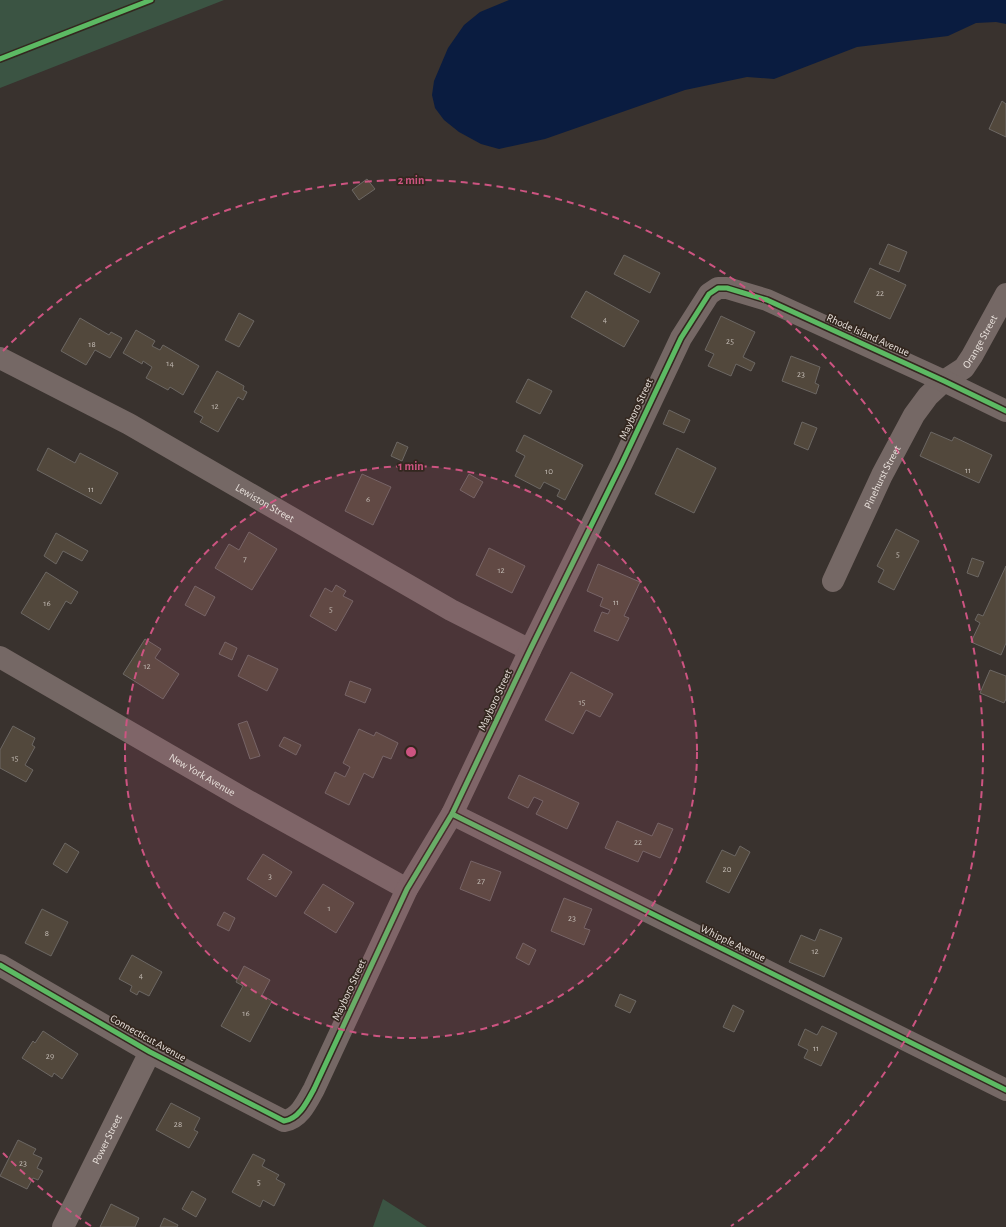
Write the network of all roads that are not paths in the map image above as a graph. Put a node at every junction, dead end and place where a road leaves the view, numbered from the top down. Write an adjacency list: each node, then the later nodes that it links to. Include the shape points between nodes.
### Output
1 (718, 288): 4 (street, Rhode Island Avenue, via 728,288 767,300); 7 (street, Mayboro Street, via 708,294 681,338)
2 (1006, 294): 4 (street, Orange Street, via 964,368)
3 (0, 358): 7 (street, Lewiston Street, via 129,424 451,610)
4 (944, 381): 5 (street, Rhode Island Avenue); 6 (street, Pinehurst Street, via 928,396 914,415 882,475)
5 (1006, 411)
6 (834, 581)
7 (530, 650): 9 (street, Mayboro Street)
8 (0, 657): 10 (street, New York Avenue, via 243,798)
9 (452, 814): 10 (street, Mayboro Street); 13 (street, Whipple Avenue)
10 (407, 889): 14 (street, Mayboro Street, via 314,1089 302,1109)
11 (0, 965): 12 (street, Connecticut Avenue)
12 (150, 1052): 14 (street, Connecticut Avenue, via 284,1121); 15 (street, Power Street)
13 (1006, 1090)
14 (289, 1120)
15 (63, 1227)

